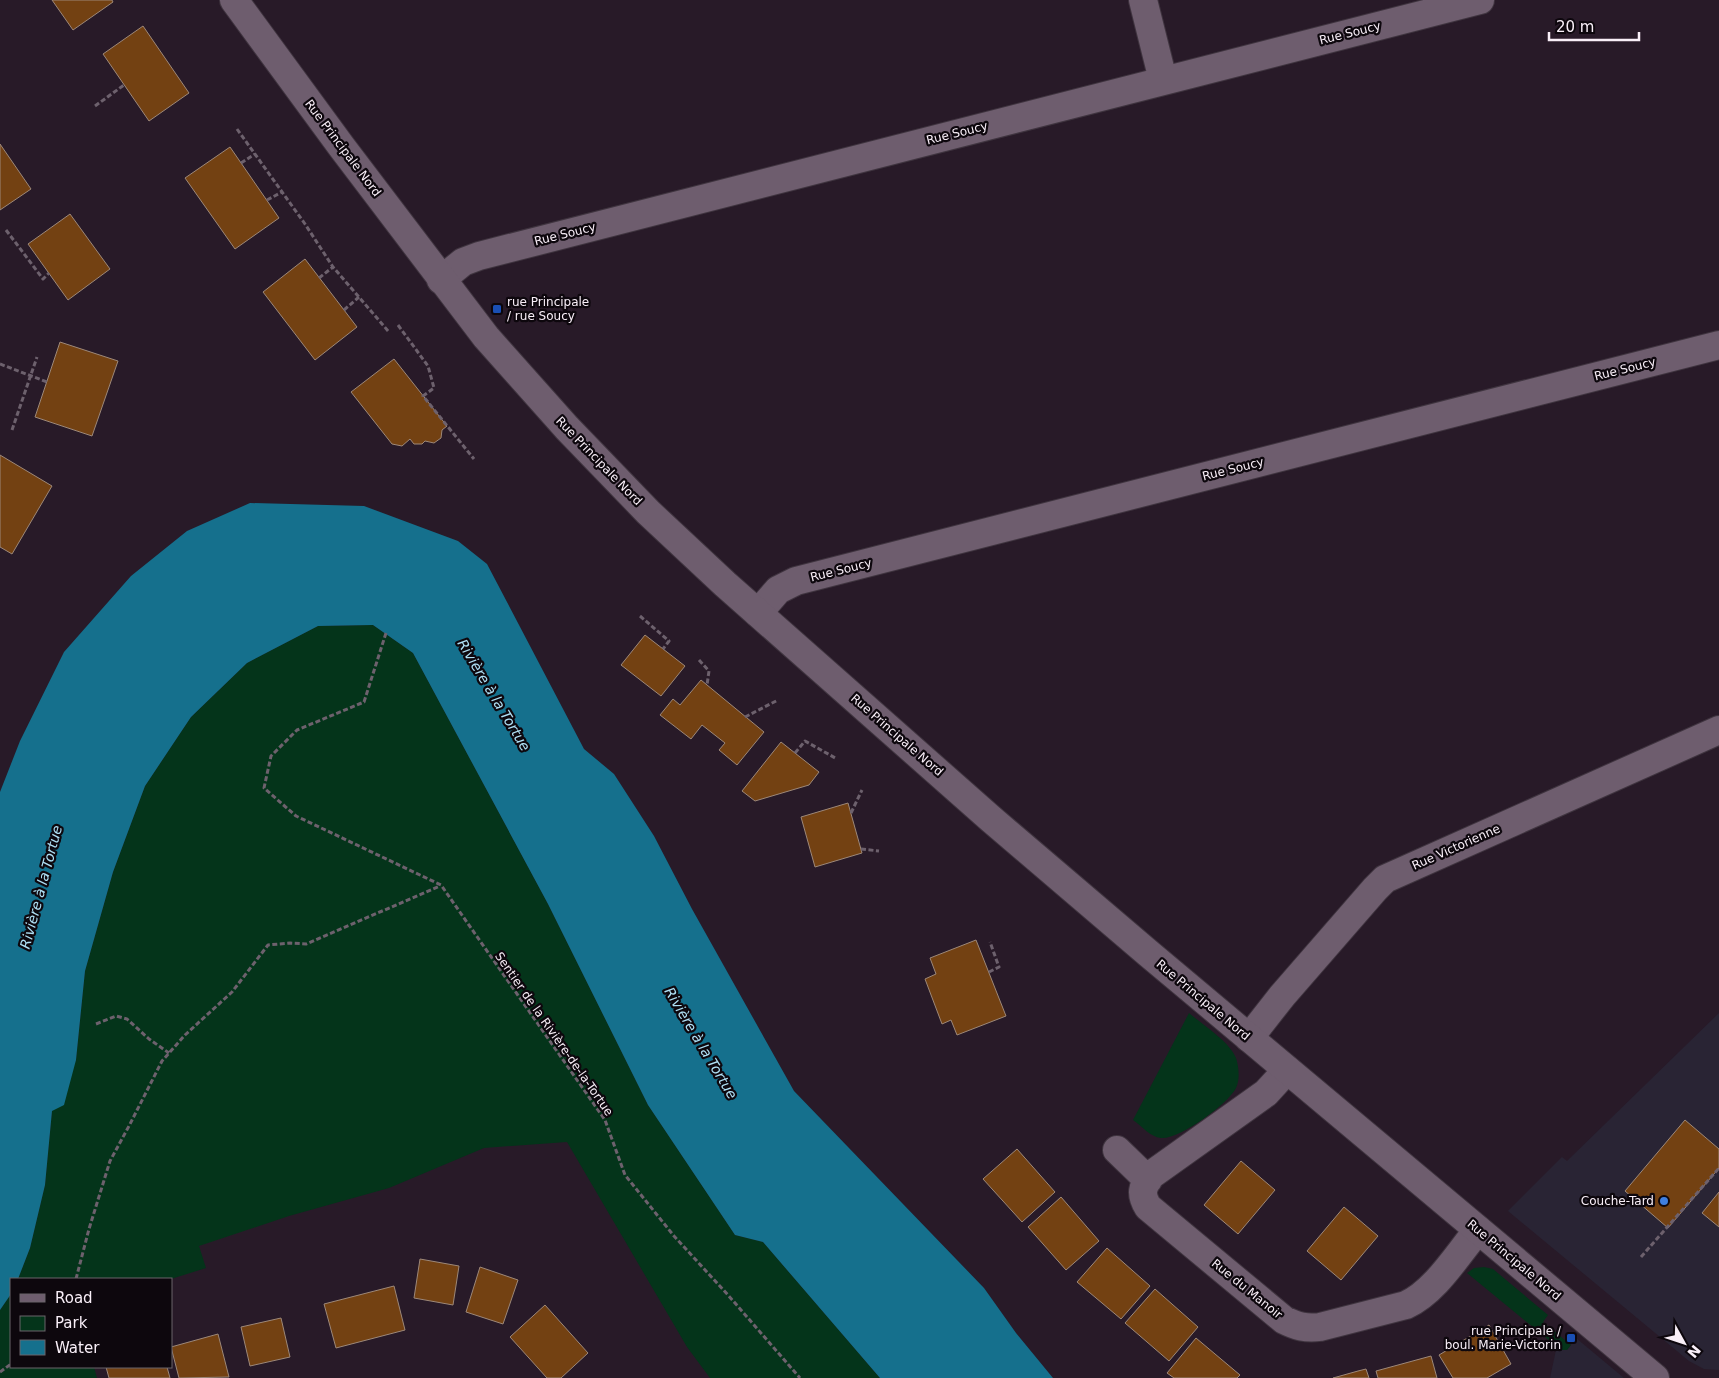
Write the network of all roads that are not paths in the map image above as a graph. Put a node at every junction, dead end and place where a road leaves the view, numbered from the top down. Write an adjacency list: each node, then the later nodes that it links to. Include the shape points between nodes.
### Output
1 (234, 0): 5 (street, Rue Principale Nord)
2 (1143, 0): 4 (street)
3 (1480, 0): 4 (street, Rue Soucy)
4 (1163, 80): 5 (street, Rue Soucy, via 479,256 464,262)
5 (441, 280): 7 (street, Rue Principale Nord, via 566,428 648,512)
6 (1719, 345): 7 (street, Rue Soucy, via 796,581 778,590)
7 (758, 613): 9 (street, Rue Principale Nord, via 991,819)
8 (1719, 730): 9 (street, Rue Victorienne, via 1386,879)
9 (1248, 1038): 10 (street, Rue Principale Nord)
10 (1287, 1070): 12 (street, via 1266,1093); 13 (street, Rue Principale Nord)
11 (1117, 1150): 12 (street)
12 (1148, 1180): 13 (street, Rue du Manoir, via 1142,1192 1148,1208 1284,1320 1308,1328 1320,1328 1418,1300)
13 (1478, 1230): 14 (street, Rue Principale Nord)
14 (1655, 1378)

